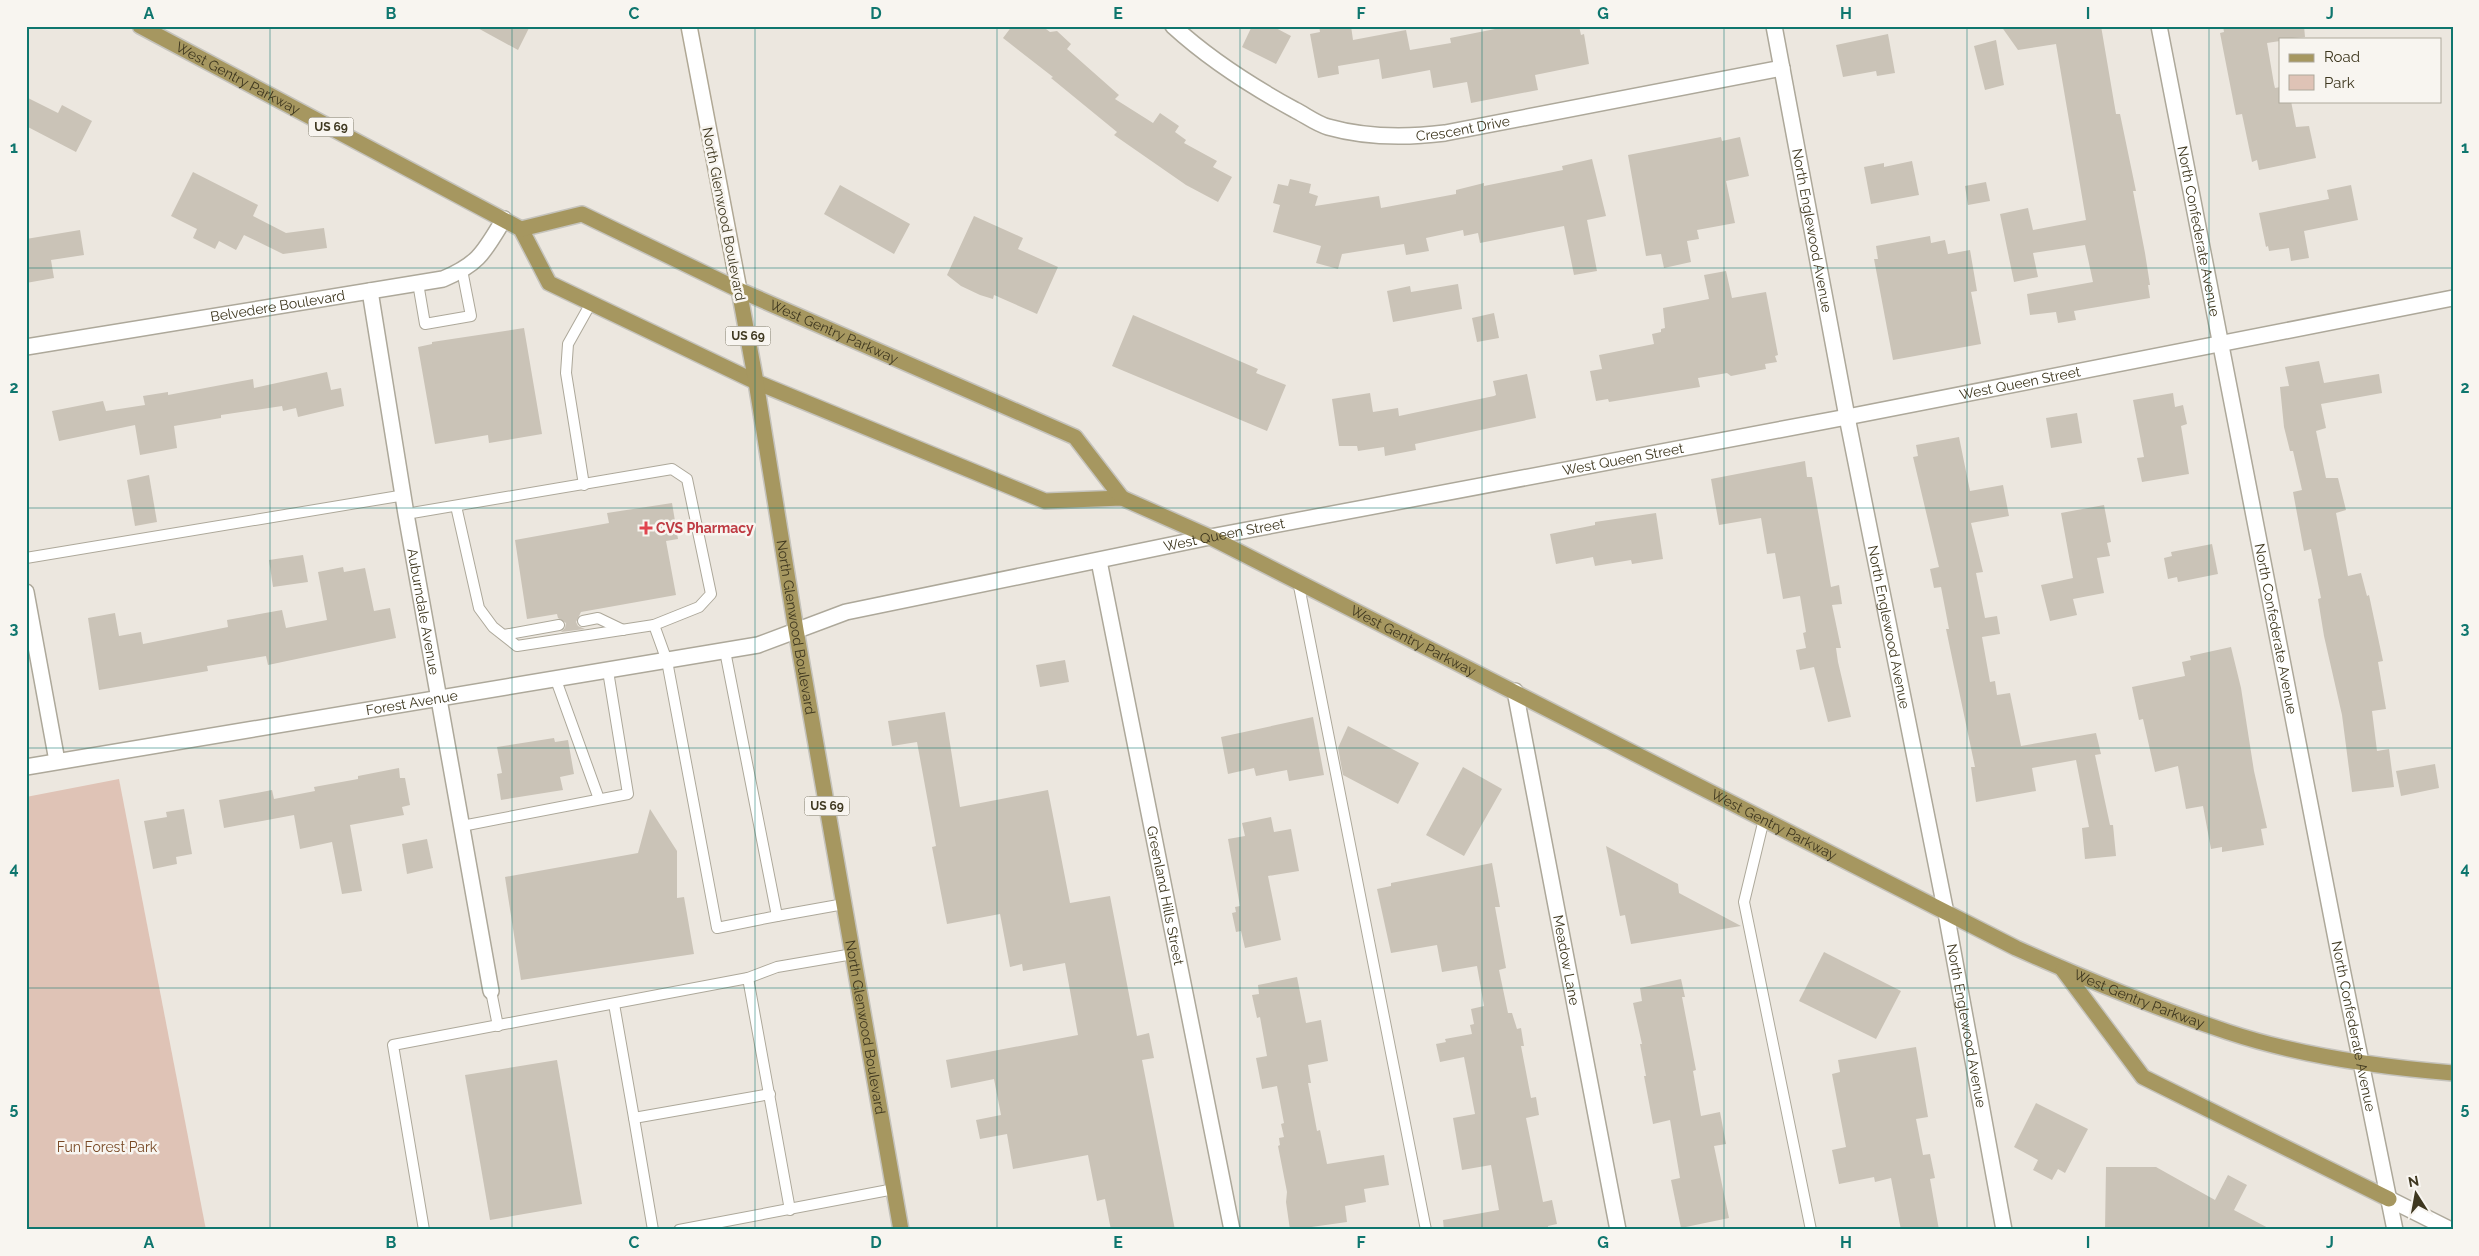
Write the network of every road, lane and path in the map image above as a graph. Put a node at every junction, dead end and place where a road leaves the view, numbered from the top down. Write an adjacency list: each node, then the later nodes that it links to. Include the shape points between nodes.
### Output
1 (140, 26): 7 (main road, West Gentry Parkway / US 69)
2 (689, 26): 11 (street, North Glenwood Boulevard)
3 (1172, 26): 6 (street, Crescent Drive, via 1256,88 1326,127 1408,138)
4 (1774, 26): 6 (street, North Englewood Avenue)
5 (2159, 26): 15 (street, North Confederate Avenue)
6 (1782, 68): 18 (street, North Englewood Avenue)
7 (504, 219): 8 (main road, West Gentry Parkway / US 69); 9 (street, Belvedere Boulevard, via 484,253)
8 (521, 229): 11 (main road, West Gentry Parkway, via 582,214); 14 (main road, West Gentry Parkway / US 69, via 549,283)
9 (462, 270): 10 (street, Belvedere Boulevard, via 443,279); 10 (lane, via 471,316 425,324)
10 (418, 283): 12 (street, Belvedere Boulevard)
11 (739, 290): 17 (main road, North Glenwood Boulevard / US 69); 21 (main road, West Gentry Parkway, via 1075,436)
12 (370, 291): 16 (street, Belvedere Boulevard); 20 (street, Auburndale Avenue)
13 (2453, 298): 15 (street, West Queen Street)
14 (591, 303): 17 (main road, West Gentry Parkway / US 69); 19 (lane, via 568,344 566,373)
15 (2222, 343): 18 (street, West Queen Street); 55 (street, North Confederate Avenue)
16 (26, 347)
17 (756, 382): 21 (main road, West Gentry Parkway, via 1045,501); 33 (main road, North Glenwood Boulevard / US 69)
18 (1847, 417): 24 (street, West Queen Street); 47 (street, North Englewood Avenue)
19 (584, 485): 22 (lane); 31 (lane, via 672,469 687,479 711,594 699,607)
20 (405, 495): 23 (street, Auburndale Avenue); 25 (lane)
21 (1122, 498): 24 (main road, West Gentry Parkway)
22 (456, 506): 23 (lane); 34 (lane, via 479,608 493,627)
23 (406, 514): 40 (street, Auburndale Avenue)
24 (1210, 537): 26 (street, West Queen Street); 27 (main road, West Gentry Parkway)
25 (26, 558)
26 (1100, 561): 33 (street, West Queen Street, via 846,612); 66 (street, Greenland Hills Street)
27 (1298, 581): 39 (main road, West Gentry Parkway); 67 (lane)
28 (26, 592): 41 (street)
29 (583, 621): 32 (lane, via 598,618)
30 (559, 625): 34 (lane)
31 (654, 625): 32 (lane); 36 (lane)
32 (622, 630): 34 (lane, via 516,646)
33 (796, 630): 35 (street, Forest Avenue, via 758,645); 46 (main road, North Glenwood Boulevard / US 69)
34 (504, 635)
35 (726, 651): 36 (street, Forest Avenue); 48 (lane)
36 (667, 661): 37 (street, Forest Avenue); 48 (lane, via 717,928)
37 (608, 671): 38 (street, Forest Avenue); 43 (lane, via 628,794)
38 (556, 680): 40 (street, Forest Avenue); 43 (lane)
39 (1515, 691): 44 (main road, West Gentry Parkway); 68 (street, Meadow Lane)
40 (439, 700): 41 (street, Forest Avenue); 45 (street, Auburndale Avenue)
41 (57, 761): 42 (street, Forest Avenue)
42 (26, 767)
43 (599, 799): 45 (lane)
44 (1764, 819): 47 (main road, West Gentry Parkway); 69 (lane, via 1744,902)
45 (462, 826): 52 (street, Auburndale Avenue)
46 (844, 904): 48 (lane); 49 (main road, North Glenwood Boulevard / US 69)
47 (1946, 913): 50 (main road, West Gentry Parkway); 70 (street, North Englewood Avenue)
48 (777, 916)
49 (853, 954): 51 (lane, via 777,967); 59 (main road, North Glenwood Boulevard / US 69)
50 (2062, 968): 55 (main road, West Gentry Parkway, via 2229,1033); 60 (main road, via 2144,1077)
51 (748, 978): 53 (lane); 57 (lane)
52 (491, 991): 54 (lane)
53 (614, 1004): 54 (lane); 58 (lane)
54 (498, 1026): 62 (lane, via 392,1045)
55 (2362, 1063): 56 (main road, West Gentry Parkway); 60 (street, North Confederate Avenue)
56 (2453, 1073)
57 (770, 1094): 58 (lane); 61 (lane)
58 (634, 1118): 63 (lane)
59 (894, 1189): 61 (lane); 65 (main road, North Glenwood Boulevard / US 69)
60 (2389, 1199): 71 (street, North Confederate Avenue); 72 (street)
61 (790, 1210): 64 (lane)
62 (424, 1230)
63 (653, 1230)
64 (679, 1230)
65 (901, 1230)
66 (1232, 1230)
67 (1426, 1230)
68 (1618, 1230)
69 (1811, 1230)
70 (2004, 1230)
71 (2396, 1230)
72 (2451, 1230)

